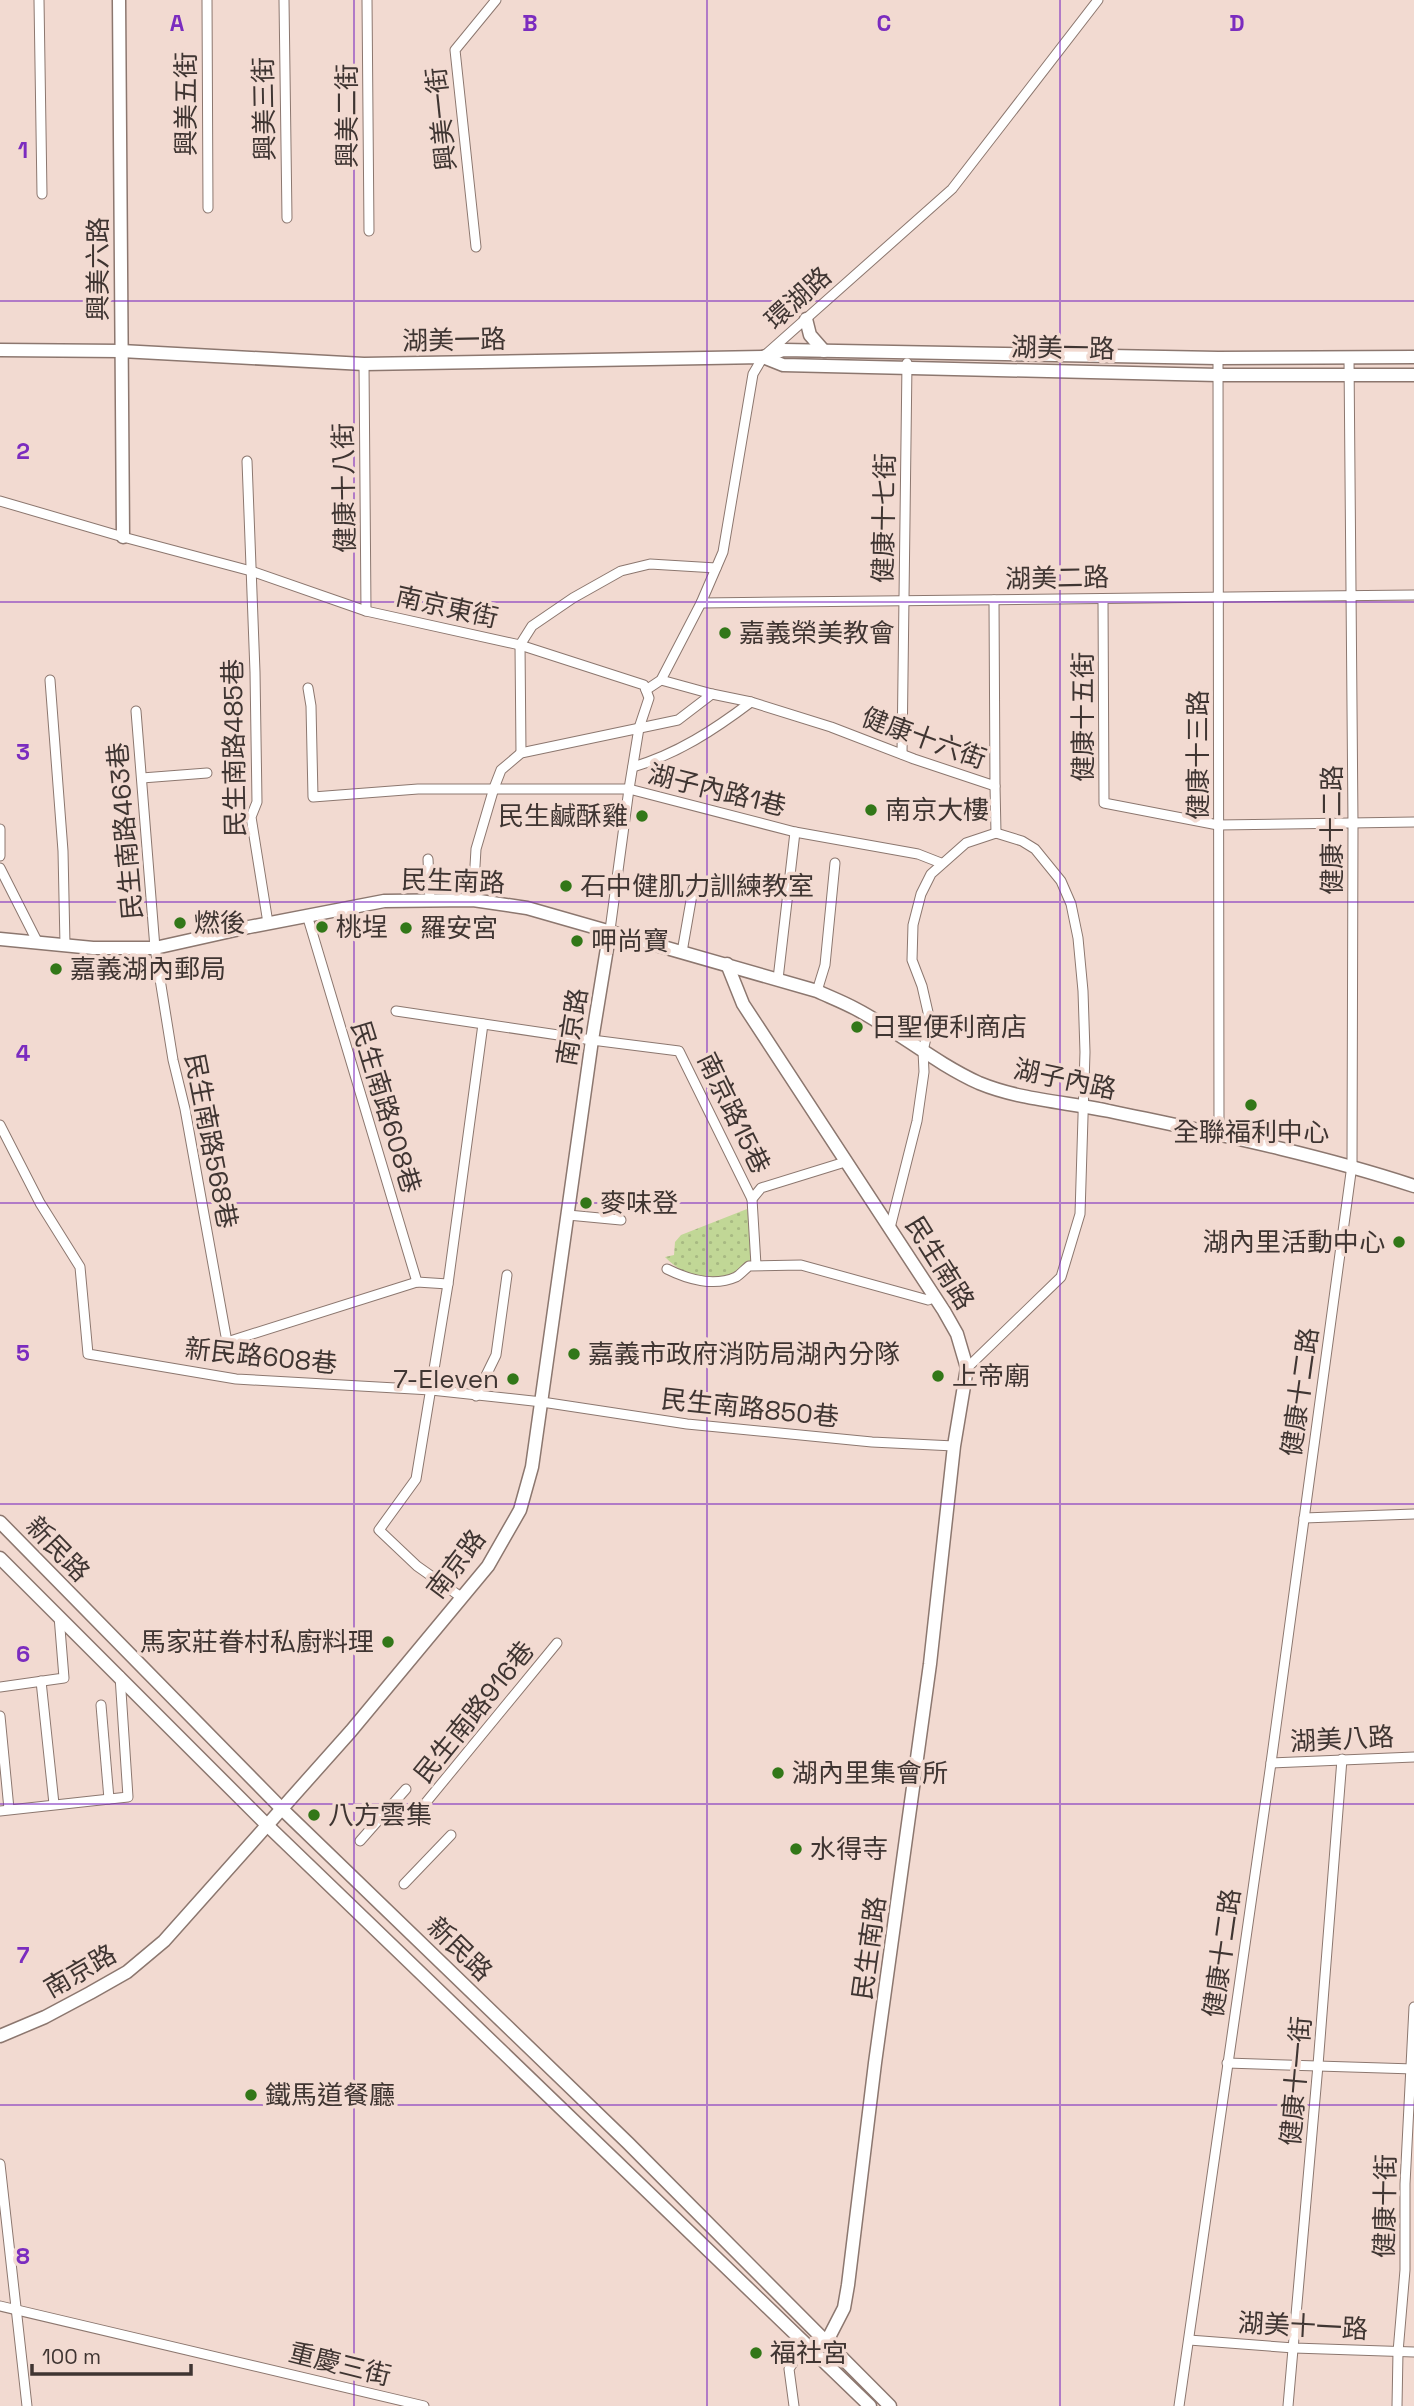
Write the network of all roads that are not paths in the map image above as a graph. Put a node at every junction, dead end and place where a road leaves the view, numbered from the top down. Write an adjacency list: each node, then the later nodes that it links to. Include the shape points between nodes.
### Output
1 (39, 0): 8 (street)
2 (118, 0): 15 (street, 興美六路)
3 (207, 0): 9 (street, 興美五街)
4 (284, 0): 10 (street, 興美三街)
5 (367, 0): 11 (street, 興美二街)
6 (496, 0): 12 (street, 興美一街, via 455,50)
7 (1098, 0): 13 (street, 環湖路, via 952,189)
8 (42, 194)
9 (208, 208)
10 (287, 218)
11 (369, 231)
12 (476, 247)
13 (806, 319): 16 (street, via 810,335); 18 (street, 環湖路)
14 (0, 350): 15 (street, 湖美一路)
15 (121, 351): 22 (street, 湖美一路); 29 (street, 興美六路)
16 (824, 351): 17 (street); 18 (street, via 783,351)
17 (908, 352): 20 (street); 23 (street)
18 (763, 357): 22 (street, 湖美一路); 23 (street, 湖美一路, via 783,365); 30 (street, 環湖路, via 753,374 723,552)
19 (1414, 357): 21 (street)
20 (1218, 358): 21 (street); 24 (street)
21 (1349, 358): 25 (street)
22 (364, 364): 39 (street, 健康十八街)
23 (907, 368): 24 (street, 湖美一路); 37 (street, 健康十七街)
24 (1218, 375): 25 (street, 湖美一路); 34 (street, 健康十三路)
25 (1349, 375): 26 (street, 湖美一路); 33 (street, 健康十二路)
26 (1414, 375)
27 (247, 461): 31 (street, 民生南路485巷)
28 (0, 501): 29 (street, 南京東街)
29 (123, 537): 31 (street, 南京東街)
30 (716, 568): 38 (street, 環湖路); 40 (street, via 650,564 621,571 532,626)
31 (251, 571): 39 (street, 南京東街); 72 (street, 民生南路485巷, via 257,802 251,817)
32 (1414, 595): 33 (street, 湖美二路)
33 (1352, 596): 34 (street, 湖美二路); 58 (street, 健康十二路)
34 (1219, 598): 35 (street, 湖美二路); 59 (street, 健康十三路)
35 (1103, 599): 36 (street, 湖美二路); 59 (street, 健康十五街, via 1104,803)
36 (994, 600): 37 (street, 湖美二路); 54 (street, 健康十六街)
37 (904, 601): 38 (street, 湖美二路); 50 (street, 健康十七街)
38 (701, 603): 42 (street, 環湖路)
39 (366, 611): 40 (street, 南京東街)
40 (520, 645): 44 (street, 南京東街, via 644,685); 49 (street)
41 (50, 680): 76 (street)
42 (661, 680): 44 (street, 環湖路); 45 (street, 健康十六街)
43 (308, 688): 55 (street, 湖子內路1巷, via 313,797)
44 (646, 690): 48 (street, via 649,698)
45 (712, 694): 46 (street, 健康十六街); 48 (street, via 678,720)
46 (751, 702): 50 (street, 健康十六街); 51 (street, via 698,739)
47 (136, 711): 53 (street, 民生南路463巷)
48 (639, 728): 49 (street); 51 (street)
49 (521, 753): 55 (street, via 501,770)
50 (902, 754): 54 (street, 健康十六街)
51 (633, 767): 56 (street)
52 (207, 774): 53 (street)
53 (142, 778): 77 (street, 民生南路463巷)
54 (995, 786): 62 (street)
55 (494, 788): 56 (street, 湖子內路1巷); 69 (street, via 476,849)
56 (629, 789): 61 (street, 湖子內路1巷); 73 (street)
57 (1414, 822): 58 (street)
58 (1353, 823): 59 (street); 90 (street, 健康十二路)
59 (1218, 825): 88 (street, 健康十三路)
60 (0, 830): 63 (street)
61 (795, 832): 66 (street, 湖子內路1巷, via 918,854); 80 (street, 湖子內路1巷)
62 (996, 833): 66 (street, via 965,843); 86 (street, via 1035,849 1061,880 1071,904 1083,991)
63 (0, 856)
64 (428, 859): 70 (street)
65 (835, 863): 81 (street, via 825,965)
66 (941, 863): 85 (street, via 921,894 913,925 912,960 930,1021)
67 (0, 868): 75 (street)
68 (693, 889): 78 (street)
69 (473, 900): 70 (street, 民生南路); 73 (street, 民生南路, via 527,908)
70 (430, 901): 71 (street, 民生南路, via 384,901)
71 (307, 915): 72 (street, 民生南路); 99 (street, 民生南路608巷)
72 (268, 923): 77 (street, 民生南路)
73 (610, 930): 78 (street, 民生南路); 84 (street, 南京路)
74 (0, 940): 75 (street, 民生南路)
75 (38, 943): 76 (street, 民生南路)
76 (65, 945): 77 (street, 民生南路)
77 (155, 948): 99 (street, 民生南路568巷, via 227,1342)
78 (682, 951): 79 (street, 民生南路)
79 (727, 964): 80 (street, 湖子內路); 89 (street, 民生南路, via 743,1004)
80 (778, 979): 81 (street, 湖子內路)
81 (817, 991): 85 (street, 湖子內路, via 857,1009)
82 (396, 1011): 83 (street)
83 (482, 1024): 84 (street); 100 (street, 民生南路608巷)
84 (592, 1040): 92 (street, 南京路15巷, via 679,1051); 93 (street, 南京路)
85 (923, 1051): 86 (street, 湖子內路, via 980,1083 1022,1096); 95 (street, via 925,1072 917,1121)
86 (1083, 1106): 88 (street, 湖子內路); 102 (street, via 1080,1214 1061,1277)
87 (0, 1125): 103 (street, 新民路608巷, via 80,1268 89,1353 236,1379)
88 (1219, 1135): 90 (street, 湖子內路)
89 (845, 1161): 92 (street, 南京路15巷, via 761,1188); 95 (street, 民生南路)
90 (1352, 1165): 91 (street, 湖子內路); 108 (street, 健康十二路)
91 (1414, 1186)
92 (752, 1199): 96 (street, 南京路15巷)
93 (568, 1215): 94 (street); 105 (street, 南京路)
94 (621, 1220)
95 (890, 1228): 101 (street, 民生南路)
96 (756, 1265): 97 (street, via 736,1277 712,1281 687,1279); 101 (street, via 801,1265 928,1300)
97 (667, 1269)
98 (507, 1275): 104 (street, via 496,1355)
99 (417, 1282): 100 (street)
100 (448, 1284): 103 (street, 民生南路608巷)
101 (935, 1297): 102 (street, 民生南路, via 957,1334)
102 (967, 1368): 106 (street, 民生南路)
103 (431, 1390): 104 (street, 新民路608巷); 111 (street, 民生南路608巷, via 416,1479 379,1530 417,1566)
104 (476, 1396): 105 (street, 民生南路850巷)
105 (542, 1402): 106 (street, 民生南路850巷, via 700,1426); 111 (street, 南京路, via 520,1510 488,1566)
106 (954, 1446): 141 (street, 民生南路, via 930,1664 848,2285 844,2308)
107 (1414, 1514): 108 (street)
108 (1304, 1518): 121 (street, 健康十二路)
109 (0, 1522): 127 (street, 新民路)
110 (1, 1560): 112 (street, 新民路)
111 (461, 1597): 127 (street, 南京路)
112 (59, 1616): 114 (street, 新民路); 115 (street, via 64,1678)
113 (557, 1643): 125 (street, 民生南路916巷)
114 (120, 1676): 123 (street, via 128,1797); 128 (street, 新民路)
115 (41, 1681): 116 (street); 124 (street)
116 (0, 1687)
117 (101, 1705): 123 (street)
118 (0, 1716): 126 (street)
119 (1414, 1757): 120 (street, 湖美八路)
120 (1342, 1759): 121 (street, 湖美八路); 135 (street, 健康十一街)
121 (1271, 1763): 134 (street, 健康十二路)
122 (406, 1789): 130 (street)
123 (109, 1799): 124 (street)
124 (54, 1804): 126 (street)
125 (423, 1806)
126 (5, 1810)
127 (283, 1810): 128 (street, 南京路); 141 (street, 新民路, via 628,2143)
128 (268, 1826): 133 (street, 南京路, via 164,1941 127,1972); 142 (street, 新民路)
129 (451, 1835): 131 (street)
130 (360, 1841)
131 (404, 1884)
132 (1414, 2007): 136 (street, 健康十街)
133 (0, 2036)
134 (1227, 2063): 135 (street); 140 (street, 健康十二路)
135 (1318, 2065): 136 (street); 143 (street, 健康十一街)
136 (1412, 2069): 144 (street, 健康十街)
137 (0, 2164): 139 (street)
138 (0, 2306): 139 (street, 重慶三街)
139 (16, 2310): 146 (street); 147 (street, 重慶三街)
140 (1189, 2340): 143 (street, 湖美十一路); 151 (street, 健康十二路)
141 (826, 2343): 142 (street); 150 (street, 新民路)
142 (811, 2348): 148 (street, via 801,2350 789,2369); 149 (street, 新民路)
143 (1294, 2348): 144 (street, 湖美十一路); 152 (street, 健康十一街)
144 (1398, 2352): 145 (street, 湖美十一路); 153 (street, 健康十街)
145 (1414, 2352)
146 (27, 2406)
147 (424, 2406)
148 (794, 2406)
149 (870, 2406)
150 (890, 2406)
151 (1179, 2406)
152 (1288, 2406)
153 (1397, 2406)

